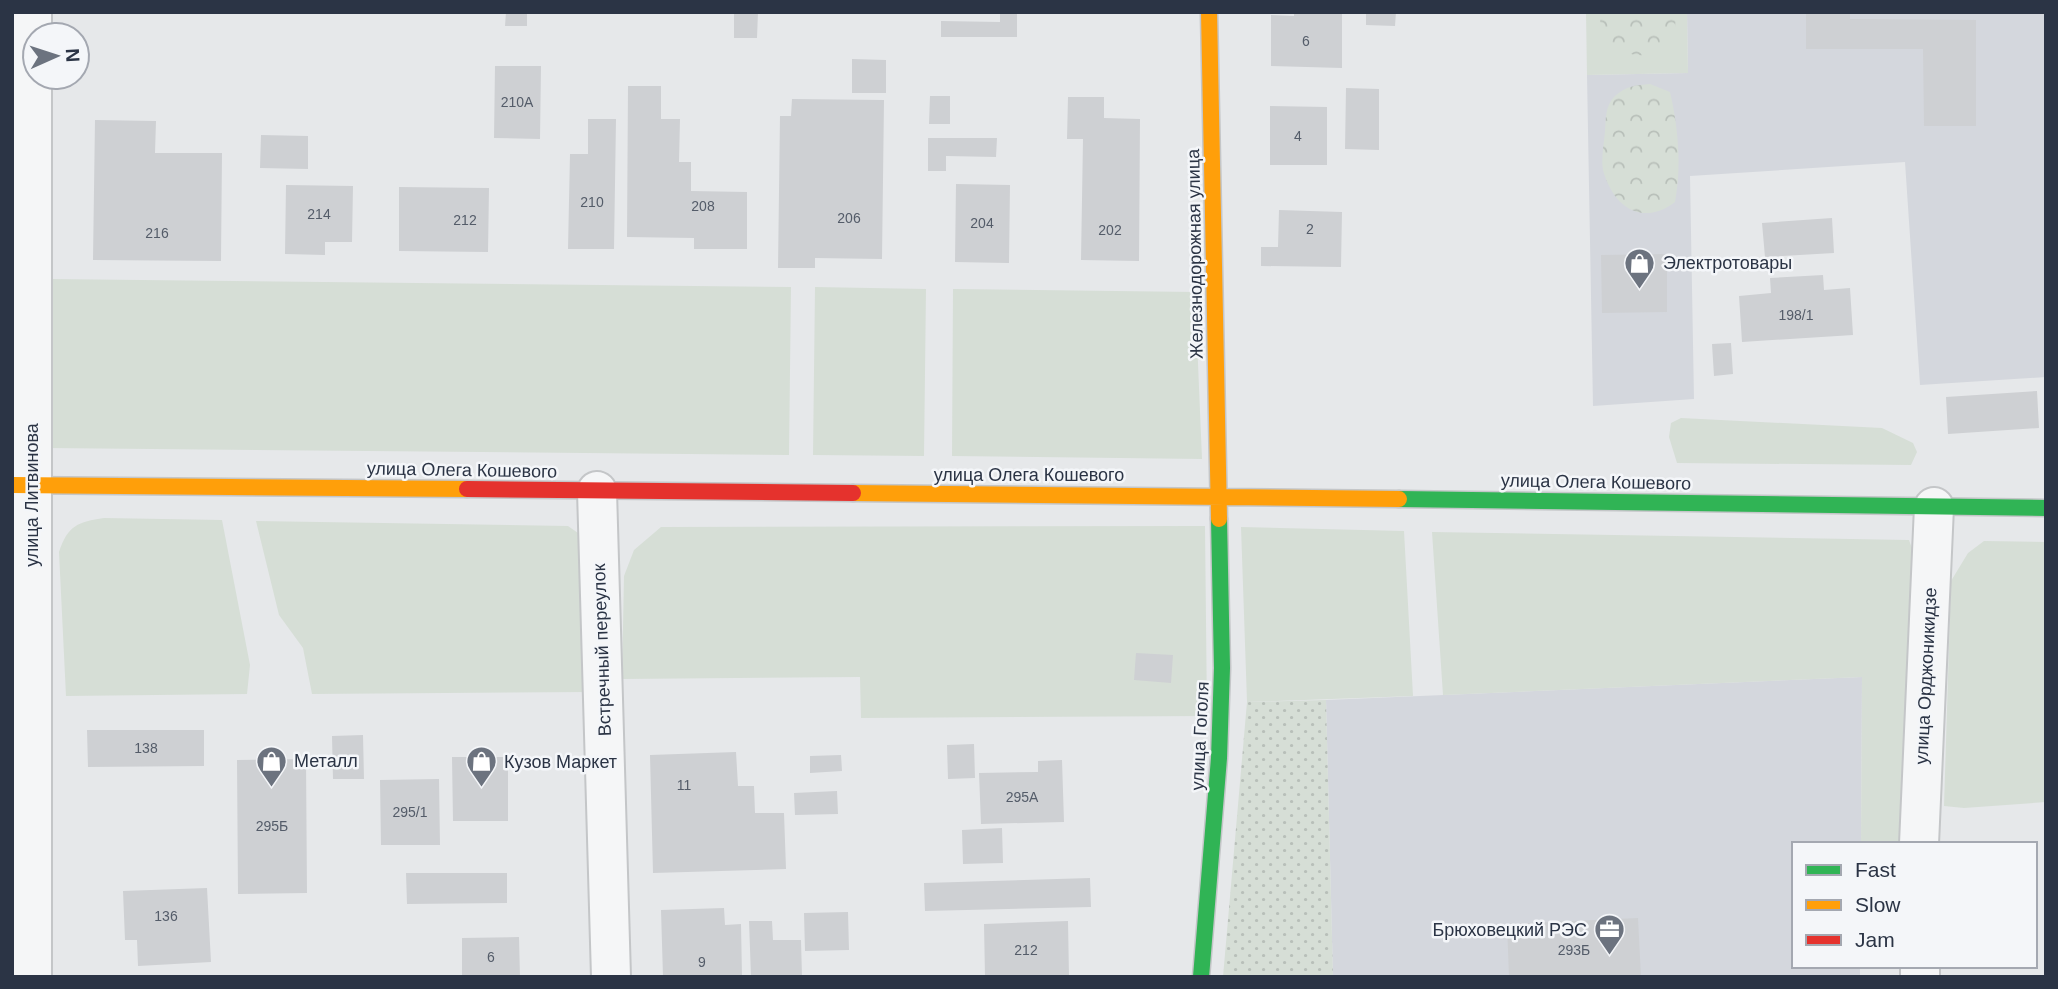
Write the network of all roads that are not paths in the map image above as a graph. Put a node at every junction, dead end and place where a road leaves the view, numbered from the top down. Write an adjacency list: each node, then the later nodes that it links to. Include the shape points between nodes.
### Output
1 (32, 12): 3 (street, улица Литвинова)
2 (1209, 12): 5 (main road, Железнодорожная улица)
3 (22, 485): 4 (main road, улица Олега Кошевого); 9 (street, улица Литвинова)
4 (597, 491): 5 (main road, улица Олега Кошевого); 10 (street, Встречный переулок)
5 (1220, 496): 6 (main road, улица Олега Кошевого); 11 (main road, улица Гоголя, via 1219,758)
6 (1934, 507): 7 (main road, улица Олега Кошевого); 8 (street, улица Орджоникидзе)
7 (2046, 509)
8 (1919, 842)
9 (32, 977)
10 (611, 977)
11 (1201, 977)

